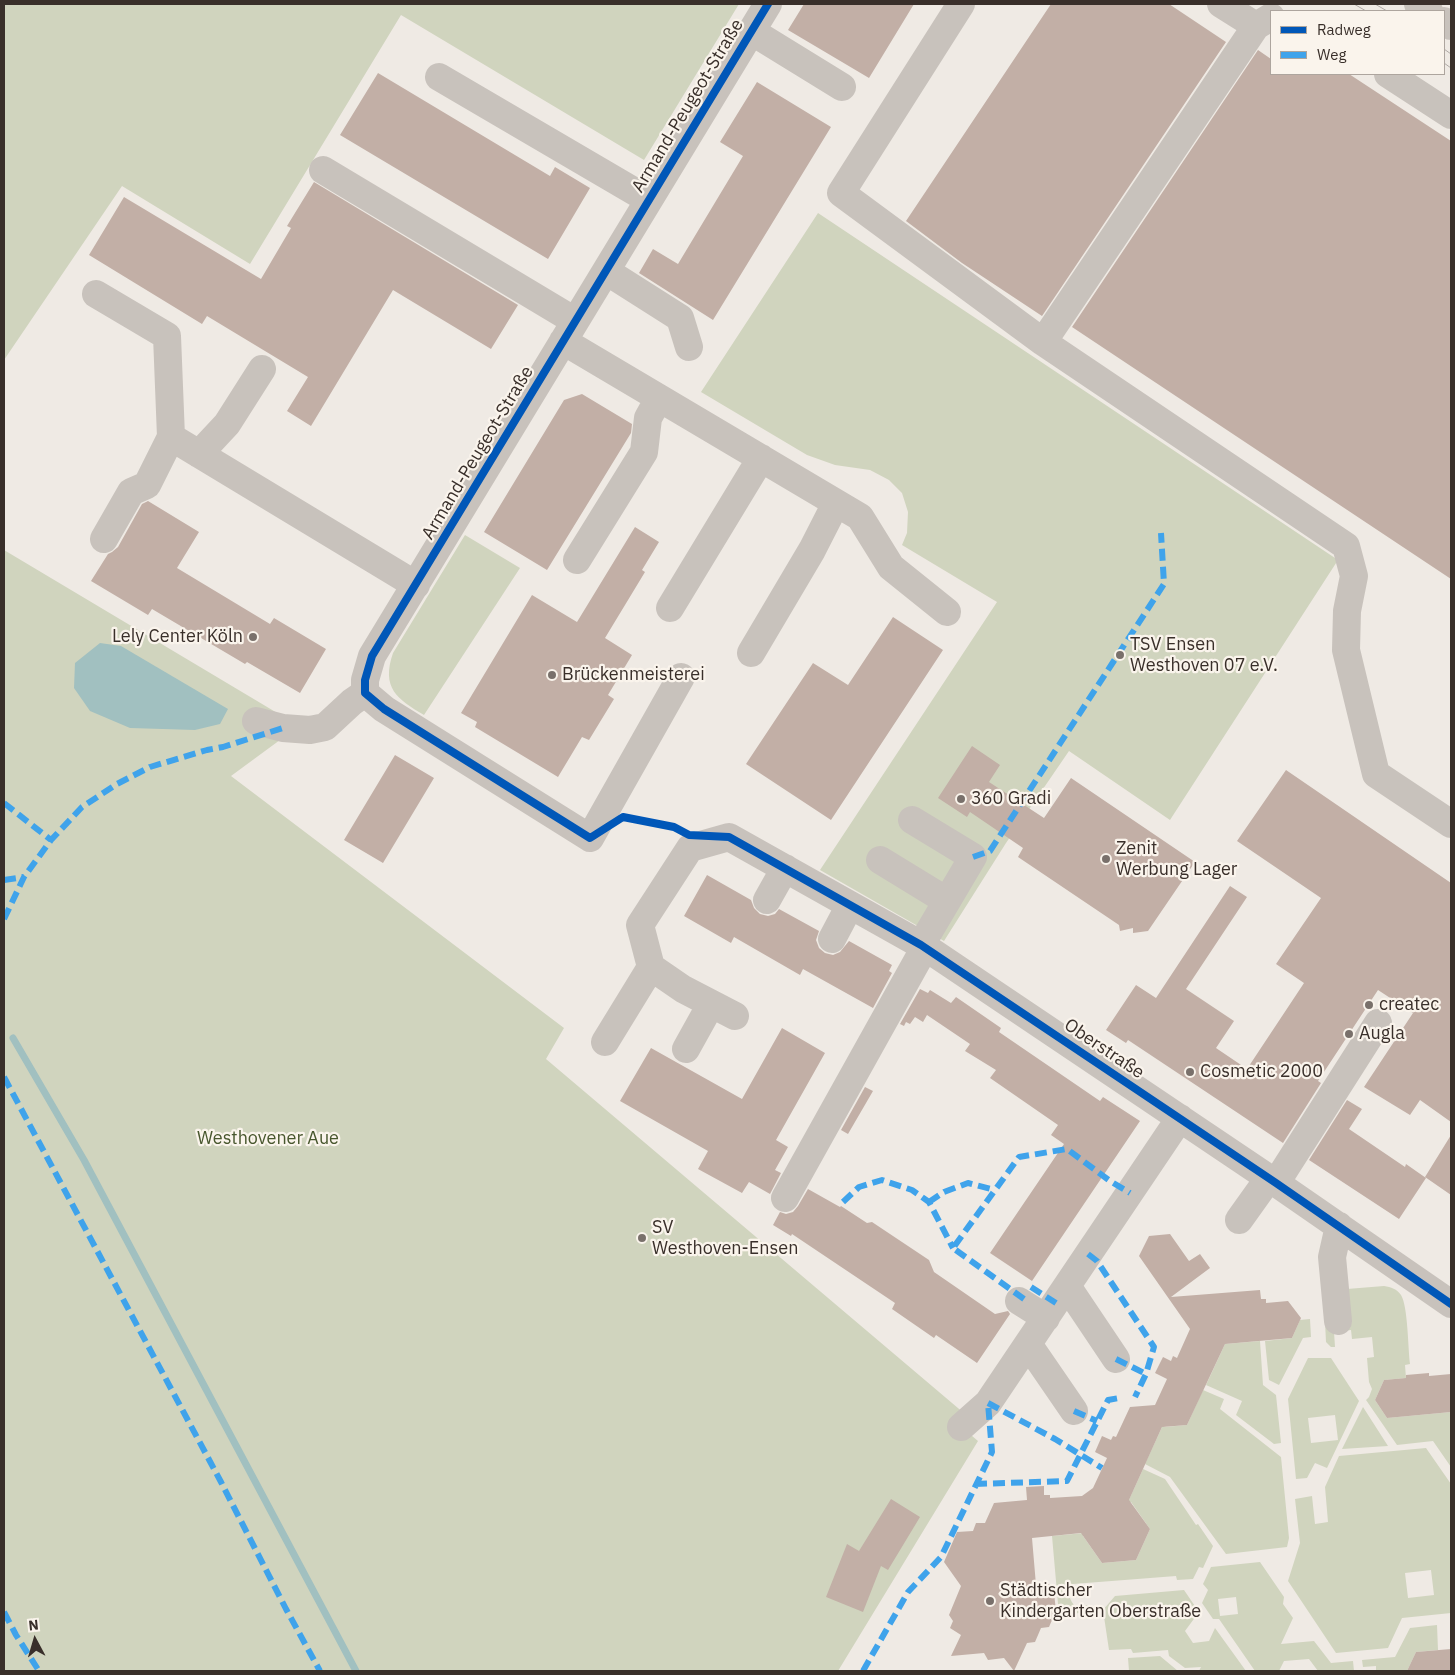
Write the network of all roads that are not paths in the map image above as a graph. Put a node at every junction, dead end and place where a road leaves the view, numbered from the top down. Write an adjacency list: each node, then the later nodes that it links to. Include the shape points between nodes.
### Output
1 (768, 4): 5 (street, Armand-Peugeot-Straße)
2 (961, 4): 15 (street, via 842,193)
3 (1221, 4): 4 (street)
4 (1263, 21): 15 (street)
5 (751, 31): 8 (street); 11 (street, Armand-Peugeot-Straße)
6 (1390, 75): 9 (street)
7 (439, 78): 11 (street)
8 (842, 87)
9 (1451, 116)
10 (323, 170): 14 (street)
11 (649, 200): 12 (street, Armand-Peugeot-Straße)
12 (606, 270): 14 (street, Armand-Peugeot-Straße); 16 (street, via 680,318)
13 (96, 294): 19 (street, via 167,336)
14 (569, 331): 18 (street); 25 (street, Armand-Peugeot-Straße)
15 (1043, 342): 33 (street, via 1346,546 1354,576 1347,611 1346,650 1376,774)
16 (689, 347)
17 (262, 369): 20 (street, via 227,424)
18 (659, 398): 21 (street); 24 (street, via 648,418 644,452)
19 (171, 437): 20 (street); 23 (street, via 147,485 130,492)
20 (199, 454): 25 (street)
21 (761, 458): 22 (street); 26 (street)
22 (836, 503): 27 (street, via 860,517 892,567); 28 (street)
23 (104, 539)
24 (577, 560)
25 (416, 585): 30 (street, Armand-Peugeot-Straße, via 372,656)
26 (670, 608)
27 (947, 612)
28 (751, 653)
29 (681, 677): 30 (street, via 590,838 384,709)
30 (365, 692): 31 (street, via 325,727 310,730 283,728)
31 (256, 721)
32 (912, 820): 37 (street, via 973,857)
33 (1451, 824)
34 (880, 860): 37 (street)
35 (785, 868): 36 (street); 38 (street, Oberstraße); 41 (street, Oberstraße, via 729,837 690,848 640,925)
36 (767, 900)
37 (947, 901): 40 (street)
38 (850, 905): 39 (street); 40 (street, Oberstraße)
39 (832, 939)
40 (923, 946): 47 (street, Oberstraße); 49 (street)
41 (651, 967): 42 (street); 45 (street)
42 (711, 1004): 43 (street); 46 (street)
43 (735, 1016)
44 (1378, 1023): 48 (street)
45 (605, 1042)
46 (686, 1049)
47 (1180, 1118): 48 (street, Oberstraße); 52 (street)
48 (1273, 1181): 50 (street); 51 (street, Oberstraße)
49 (785, 1198)
50 (1239, 1220)
51 (1339, 1226): 54 (street, Oberstraße); 56 (street, via 1332,1257)
52 (1067, 1286): 55 (street); 58 (street)
53 (1019, 1301): 55 (street)
54 (1451, 1304)
55 (1046, 1318): 57 (street)
56 (1338, 1321)
57 (1015, 1352): 59 (street); 60 (street, via 988,1404)
58 (1116, 1360)
59 (1074, 1411)
60 (961, 1427)

